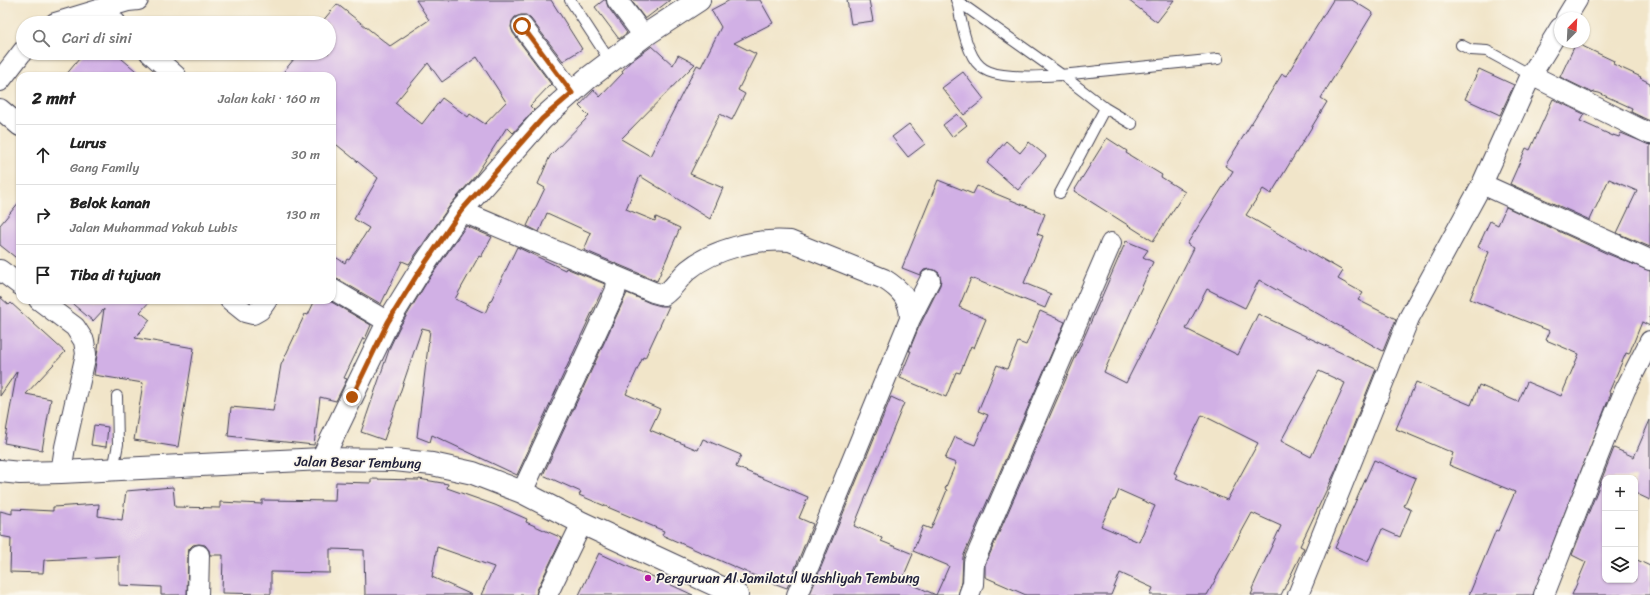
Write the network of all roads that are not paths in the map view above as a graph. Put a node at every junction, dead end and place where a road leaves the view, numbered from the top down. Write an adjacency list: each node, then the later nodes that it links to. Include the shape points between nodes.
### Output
1 (138, 0): 7 (street)
2 (570, 0): 18 (lane)
3 (617, 0): 12 (street)
4 (699, 0): 12 (main road)
5 (956, 0): 20 (lane); 20 (lane, via 969,47 980,66 1002,75)
6 (1577, 0): 8 (street)
7 (100, 9): 9 (street); 10 (street)
8 (1570, 12)
9 (78, 16)
10 (108, 16)
11 (522, 26): 23 (street)
12 (644, 36): 18 (main road)
13 (1554, 38): 21 (street)
14 (1461, 45): 21 (lane, via 1471,50 1487,51)
15 (1218, 59): 20 (lane)
16 (16, 60): 22 (street)
17 (158, 60): 19 (street)
18 (610, 61): 23 (main road)
19 (171, 72)
20 (1062, 75): 24 (lane)
21 (1531, 75): 28 (street); 29 (street)
22 (0, 81)
23 (572, 93): 31 (main road, via 542,119)
24 (1105, 108): 27 (lane); 30 (lane)
25 (0, 109): 26 (street)
26 (16, 123)
27 (1132, 124)
28 (1650, 134)
29 (1482, 184): 33 (street); 58 (street, via 1409,318)
30 (1060, 192)
31 (461, 211): 35 (street); 43 (main road)
32 (1111, 243): 57 (street, via 974,562 973,584)
33 (1650, 260)
34 (0, 270): 37 (street)
35 (612, 274): 42 (street, via 664,295 687,271 715,256 756,241 790,241 884,279 897,287 910,308); 50 (street, via 618,284 615,292)
36 (930, 280): 42 (street)
37 (16, 282)
38 (336, 291): 43 (street)
39 (44, 304): 49 (street, via 75,327 84,341 86,354)
40 (235, 304): 41 (street, via 245,312 253,314)
41 (264, 304)
42 (910, 319): 56 (street)
43 (388, 322): 46 (main road)
44 (1650, 341): 59 (street, via 1620,402)
45 (117, 396): 47 (lane, via 118,444)
46 (322, 459): 47 (main road, Jalan Besar Tembung); 50 (main road, Jalan Besar Tembung, via 395,460 432,464 473,473)
47 (113, 470): 49 (main road, Jalan Besar Tembung)
48 (0, 471): 49 (main road, Jalan Besar Tembung)
49 (61, 472)
50 (522, 492): 51 (main road, Jalan Besar Tembung)
51 (582, 523): 54 (street); 55 (main road, Jalan Besar Tembung)
52 (199, 555): 53 (street)
53 (198, 595)
54 (547, 595)
55 (737, 595)
56 (797, 595)
57 (969, 595)
58 (1298, 595)
59 (1544, 595)

